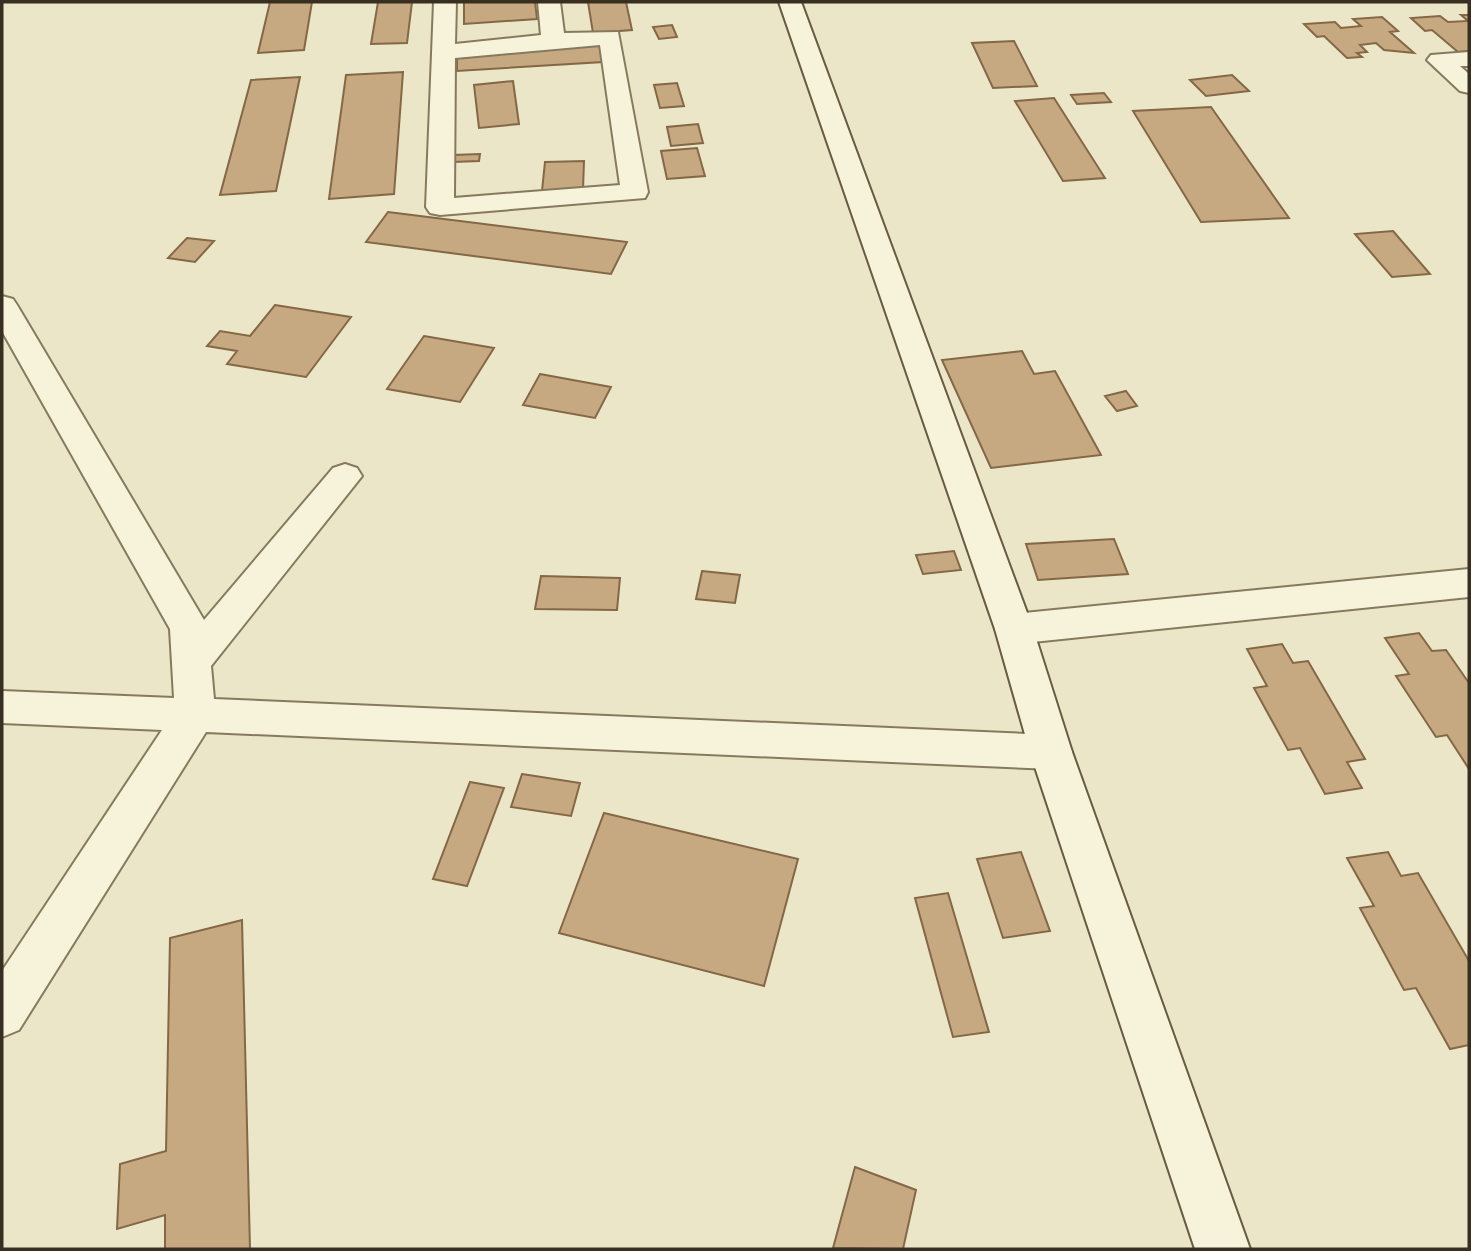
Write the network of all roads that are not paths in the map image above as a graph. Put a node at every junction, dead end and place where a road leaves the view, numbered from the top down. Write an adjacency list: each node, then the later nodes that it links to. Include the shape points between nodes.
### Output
1 (445, 2): 5 (street)
2 (549, 2): 4 (street)
3 (790, 2): 12 (street)
4 (553, 41): 5 (street); 5 (street, via 610,37 635,192 440,207)
5 (444, 52)
6 (1469, 59): 7 (street, via 1440,61)
7 (1469, 86)
8 (2, 305): 13 (street, via 189,629)
9 (345, 476): 13 (street)
10 (1459, 584): 11 (street); 12 (street)
11 (1469, 616)
12 (1014, 629): 16 (street)
13 (191, 663): 15 (street)
14 (2, 707): 15 (street)
15 (195, 715): 16 (street); 17 (street)
16 (1051, 752): 18 (street)
17 (2, 1013)
18 (1223, 1249)

